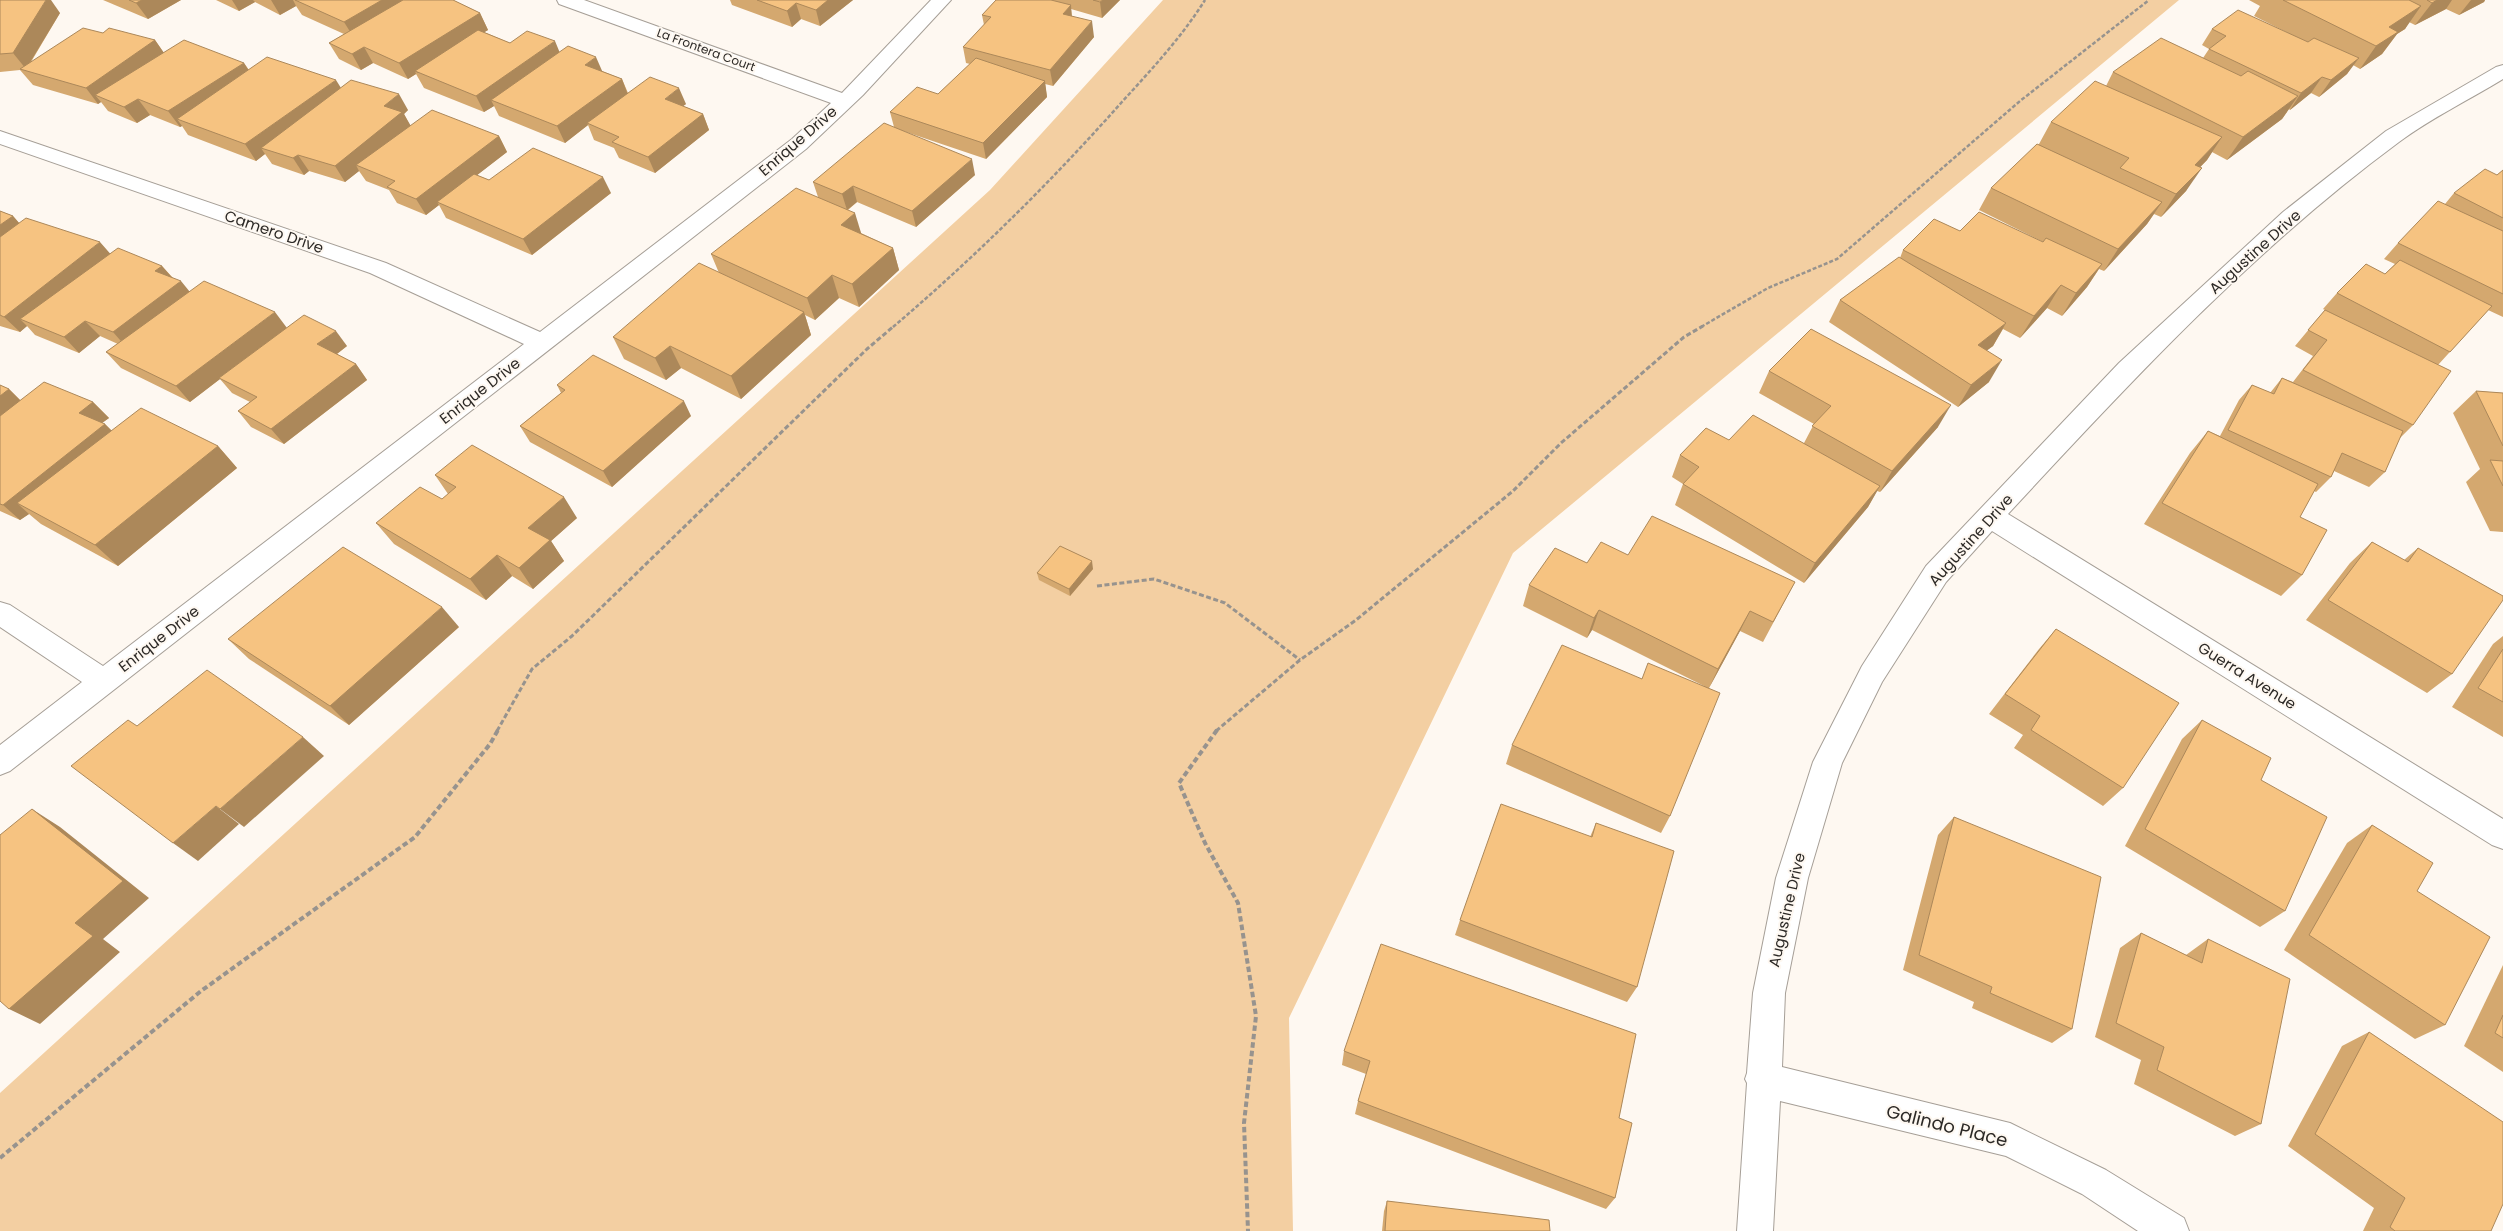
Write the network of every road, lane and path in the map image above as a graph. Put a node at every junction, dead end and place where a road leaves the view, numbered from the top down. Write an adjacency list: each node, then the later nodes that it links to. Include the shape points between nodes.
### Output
1 (566, 0): 6 (street, La Frontera Court)
2 (942, 0): 6 (street, Enrique Drive)
3 (1205, 0): 17 (path, via 1186,30 1063,169 948,280 867,348 572,636 532,669 490,744 415,837 201,991)
4 (2150, 0): 12 (path, via 2020,101 1837,259 1768,288 1684,337 1561,444 1513,491 1356,620)
5 (2503, 71): 9 (street, Augustine Drive, via 2393,136 2291,217 2128,369)
6 (846, 100): 8 (street, Enrique Drive, via 799,144)
7 (0, 137): 8 (street, Camero Drive, via 378,268)
8 (542, 343): 13 (street, Enrique Drive)
9 (1991, 517): 15 (street, Guerra Avenue); 16 (street, Augustine Drive, via 1936,574 1872,674 1828,762 1792,878 1769,993)
10 (1097, 586): 12 (path, via 1154,579 1225,603)
11 (0, 613): 13 (street)
12 (1300, 660): 18 (path, via 1214,732 1179,783 1205,843 1238,903 1256,1016 1244,1123)
13 (104, 682): 14 (street, Enrique Drive)
14 (0, 762)
15 (2503, 835)
16 (1762, 1079): 19 (street, Augustine Drive); 20 (street, Galindo Place, via 2010,1140 2094,1182)
17 (0, 1158)
18 (1248, 1231)
19 (1755, 1231)
20 (2171, 1231)

